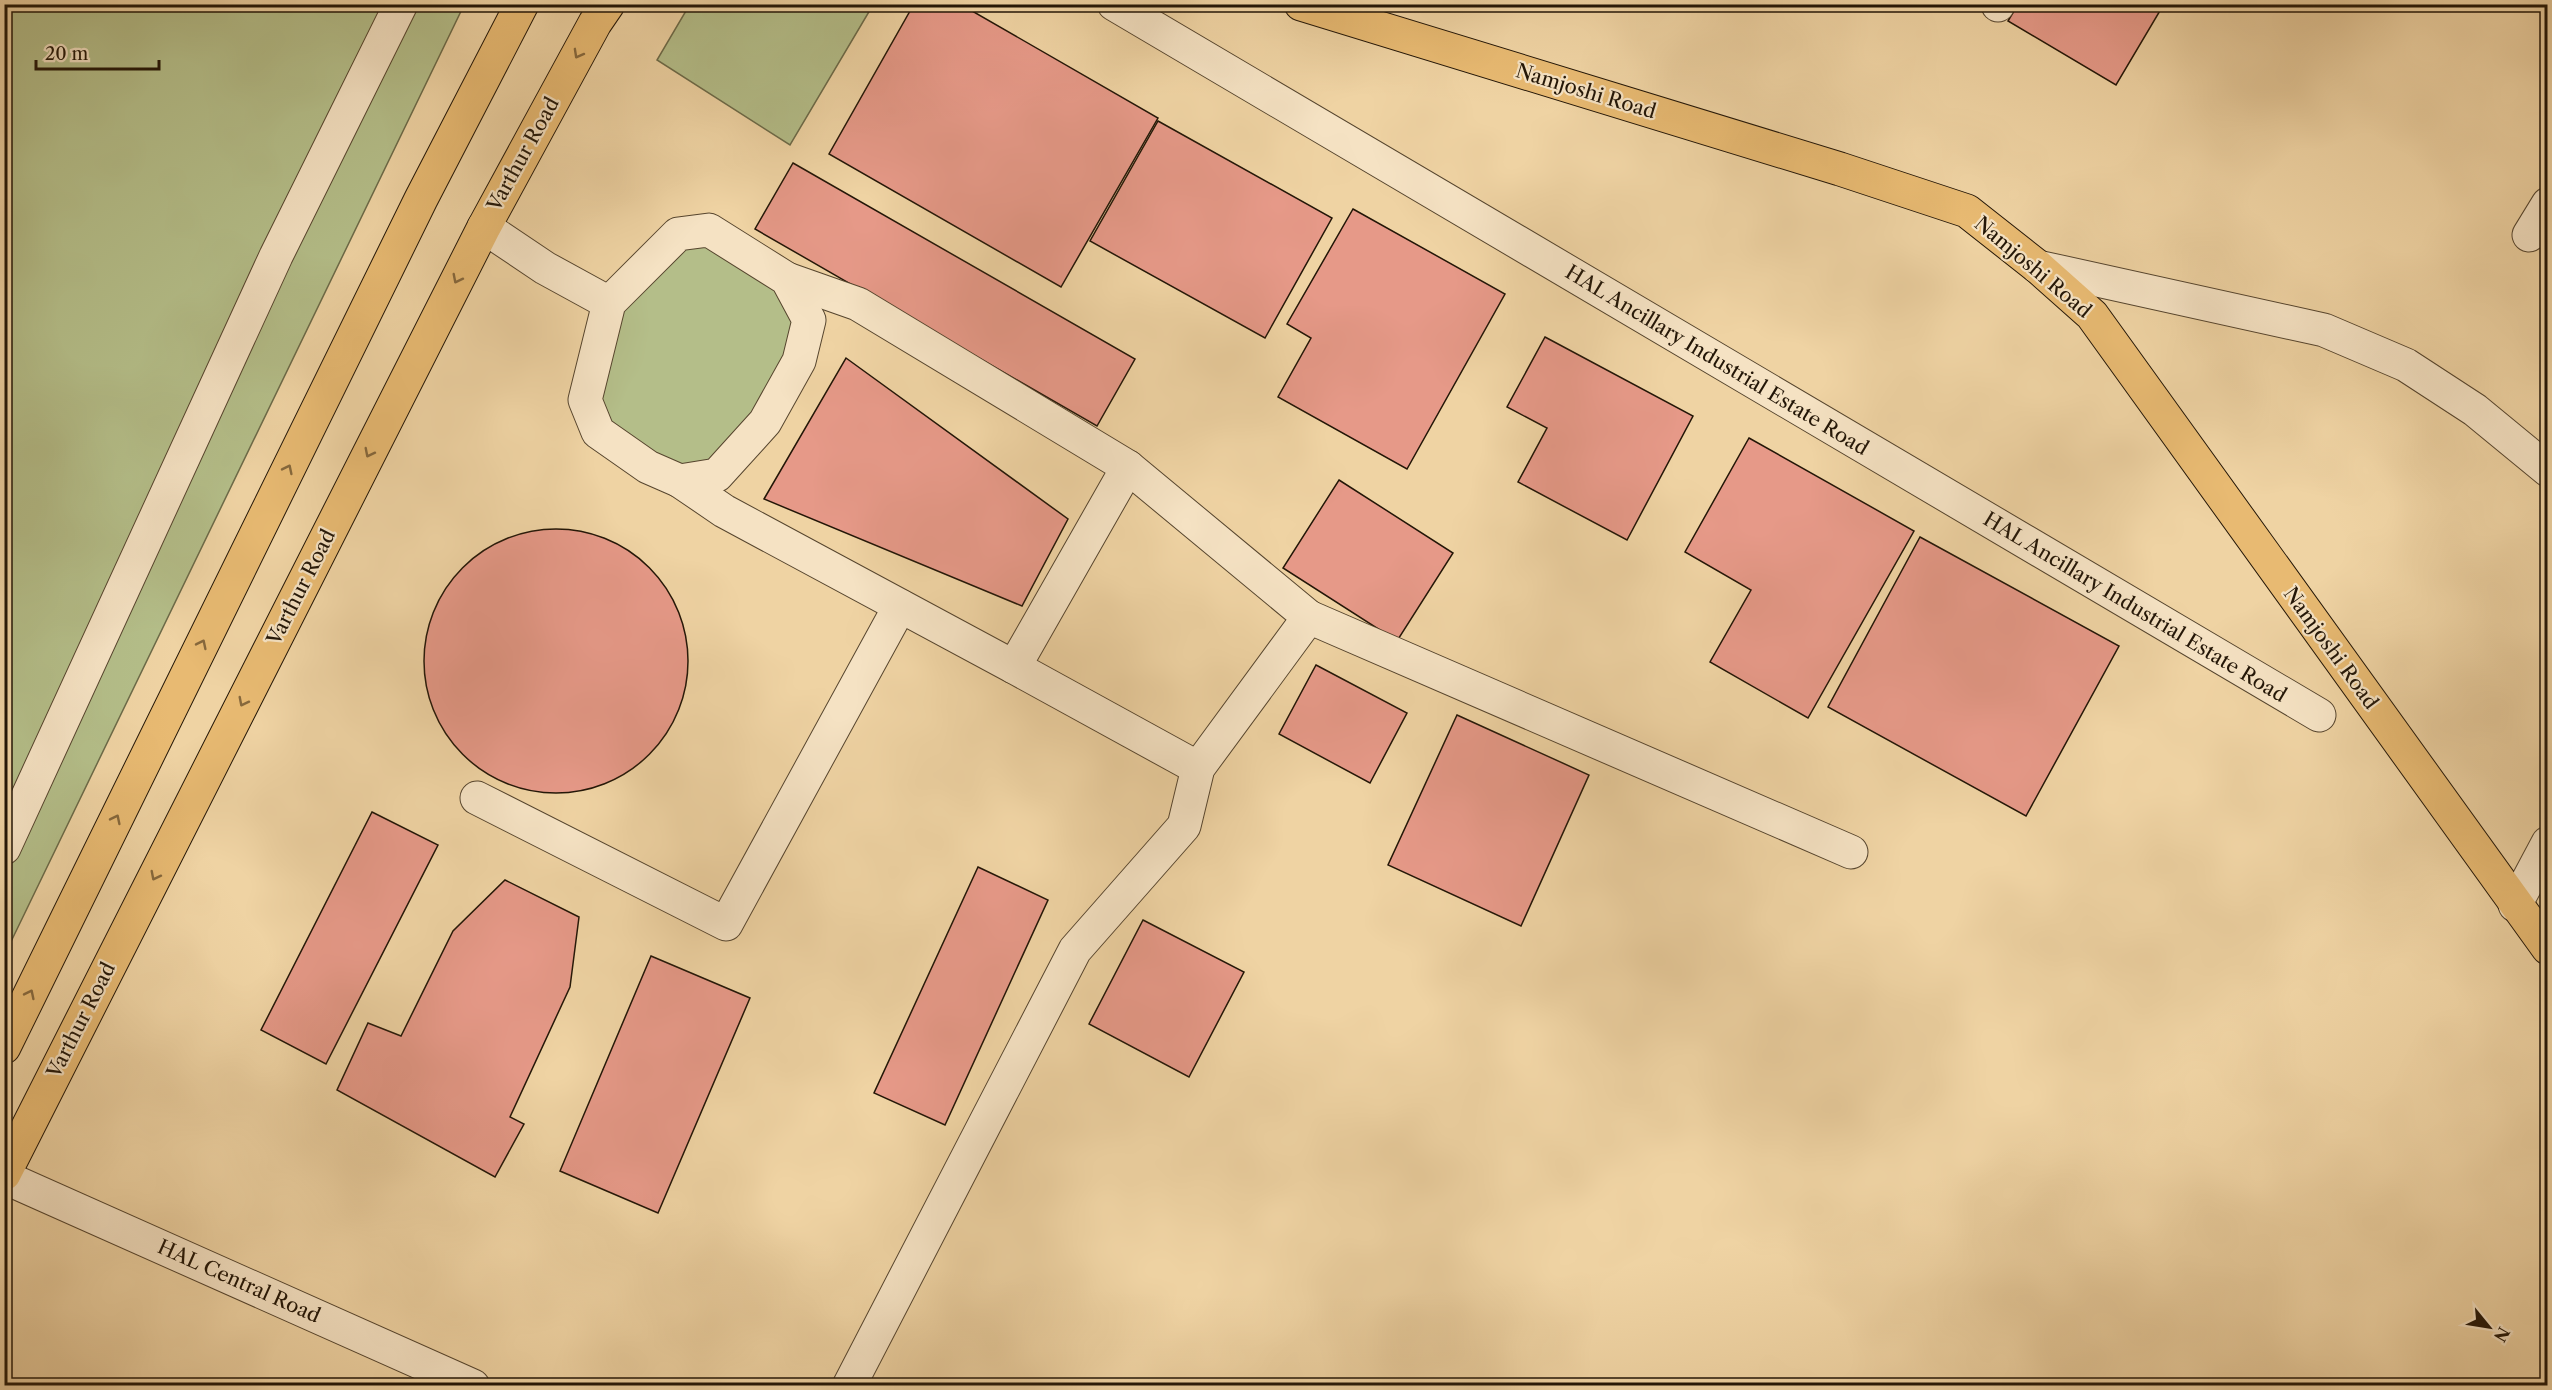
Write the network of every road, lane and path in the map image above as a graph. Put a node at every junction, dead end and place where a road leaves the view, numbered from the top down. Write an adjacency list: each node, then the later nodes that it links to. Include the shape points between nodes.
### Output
1 (400, 4): 22 (street, via 276,256)
2 (522, 4): 26 (main road, one-way to 2, via 421,199)
3 (608, 4): 7 (main road, Varthur Road, one-way to 7)
4 (1114, 4): 18 (street, HAL Ancillary Industrial Estate Road)
5 (1301, 4): 9 (main road, Namjoshi Road, via 1967,211)
6 (2547, 204): 8 (street)
7 (484, 227): 11 (street, via 545,268); 27 (main road, Varthur Road, one-way to 27)
8 (2529, 235)
9 (2038, 267): 13 (street, via 2324,330 2406,365 2475,410); 24 (main road, Namjoshi Road, via 2092,315)
10 (787, 279): 11 (street, via 709,230 678,234); 12 (street, via 858,304); 14 (street, via 809,320 799,361 765,422 717,476)
11 (609, 303): 14 (street, via 585,400 598,432 648,467)
12 (1128, 467): 16 (street); 17 (street)
13 (2547, 470)
14 (680, 481): 15 (street, via 724,511)
15 (900, 606): 17 (street); 20 (street, via 726,924)
16 (1309, 617): 19 (street); 23 (street)
17 (1014, 667): 19 (street)
18 (2319, 715)
19 (1198, 768): 30 (street, via 1184,825 1075,950)
20 (477, 798)
21 (2547, 843): 24 (street)
22 (4, 848)
23 (1851, 852)
24 (2515, 905): 25 (main road, Namjoshi Road)
25 (2547, 948)
26 (4, 1047)
27 (4, 1176): 28 (street, HAL Central Road)
28 (422, 1375): 29 (street, HAL Central Road)
29 (473, 1386)
30 (849, 1386)

